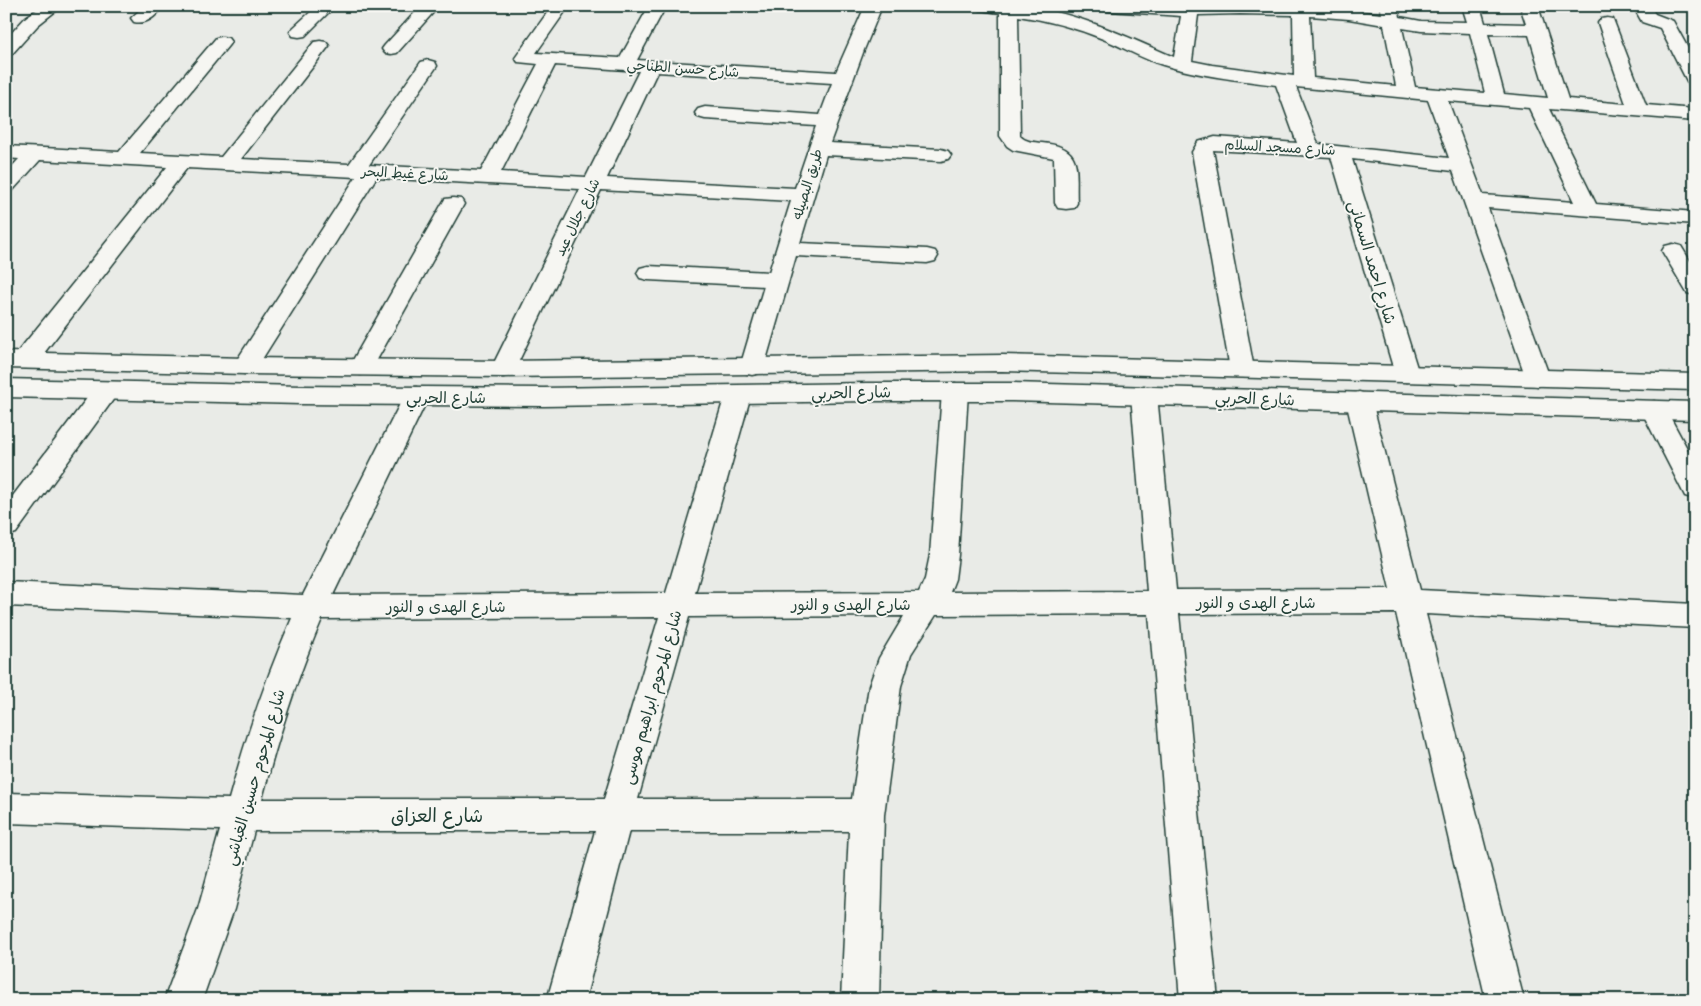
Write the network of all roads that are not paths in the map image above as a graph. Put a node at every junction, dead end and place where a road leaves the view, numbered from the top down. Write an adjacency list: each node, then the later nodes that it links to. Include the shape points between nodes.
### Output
1 (54, 6): 27 (street, via 32,21)
2 (155, 6): 20 (street)
3 (327, 6): 24 (street)
4 (432, 6): 28 (street)
5 (561, 6): 29 (street, شارع حسن الطناحي, via 524,58)
6 (658, 6): 30 (street)
7 (874, 6): 34 (street, طريق البصيله)
8 (986, 6): 14 (street)
9 (1109, 6): 15 (street)
10 (1471, 6): 22 (street)
11 (1528, 6): 23 (street)
12 (1641, 6): 35 (street, via 1648,18 1667,25)
13 (1240, 7): 17 (street); 18 (street)
14 (1008, 8): 31 (street, via 1084,26); 64 (street, via 1010,136 1020,146 1052,149 1063,156)
15 (1134, 8): 18 (street)
16 (1326, 9): 17 (street); 19 (street)
17 (1301, 10): 37 (street)
18 (1190, 11): 31 (street)
19 (1391, 14): 22 (street); 38 (street)
20 (140, 18)
21 (1607, 23): 43 (street)
22 (1478, 28): 23 (street); 40 (street)
23 (1537, 30): 42 (street)
24 (299, 32)
25 (222, 42): 53 (street)
26 (320, 46): 55 (street)
27 (6, 50)
28 (391, 50)
29 (549, 60): 30 (street, شارع حسن الطناحي); 58 (street)
30 (625, 64): 33 (street, شارع حسن الطناحي)
31 (1182, 65): 36 (street)
32 (428, 66): 57 (street)
33 (651, 66): 34 (street, شارع حسن الطناحي); 59 (street, شارع جلال عيد)
34 (843, 78): 46 (street, طريق البصيله)
35 (1695, 80)
36 (1284, 81): 37 (street); 48 (street)
37 (1304, 83): 38 (street)
38 (1407, 92): 39 (street)
39 (1436, 94): 40 (street); 56 (street)
40 (1496, 99): 41 (street)
41 (1536, 102): 42 (street); 65 (street)
42 (1560, 104): 43 (street)
43 (1638, 110): 45 (street)
44 (705, 113): 46 (street)
45 (1695, 114)
46 (827, 122): 47 (street, طريق البصيله)
47 (818, 148): 52 (street); 61 (street, طريق البصيله)
48 (1309, 148): 49 (street, شارع مسجد السلام); 80 (street, شارع مسجد السلام, via 1215,143 1202,150)
49 (1340, 150): 56 (street, شارع مسجد السلام); 81 (street, شارع احمد السمانى)
50 (6, 152): 51 (street, شارع غيط البحر)
51 (35, 154): 53 (street, شارع غيط البحر); 60 (street)
52 (941, 155)
53 (125, 158): 54 (street, شارع غيط البحر)
54 (182, 161): 55 (street, شارع غيط البحر); 73 (street)
55 (227, 163): 57 (street, شارع غيط البحر)
56 (1462, 166): 62 (street)
57 (362, 171): 58 (street, شارع غيط البحر); 76 (street)
58 (488, 177): 59 (street, شارع غيط البحر)
59 (594, 183): 61 (street, شارع غيط البحر); 79 (street, شارع جلال عيد)
60 (6, 186)
61 (803, 194): 67 (street, طريق البصيله)
62 (1475, 201): 65 (street); 82 (street)
63 (453, 204): 77 (street)
64 (1066, 204)
65 (1588, 210): 66 (street)
66 (1695, 218)
67 (788, 249): 69 (street); 71 (street, طريق البصيله)
68 (1673, 251): 72 (street)
69 (927, 256)
70 (648, 273): 71 (street)
71 (778, 280): 78 (street, طريق البصيله)
72 (1695, 288)
73 (15, 360): 75 (street, شارع الحربي)
74 (1065, 364): 78 (street, شارع الحربي); 80 (street, شارع الحربي); 88 (street)
75 (204, 365): 76 (street, شارع الحربي); 86 (street)
76 (245, 366): 77 (street, شارع الحربي)
77 (361, 367): 79 (street, شارع الحربي)
78 (752, 367): 79 (street, شارع الحربي)
79 (503, 369)
80 (1242, 369): 81 (street, شارع الحربي)
81 (1407, 374): 82 (street, شارع الحربي)
82 (1538, 378): 83 (street, شارع الحربي)
83 (1695, 382)
84 (6, 388): 85 (street, شارع الحربي)
85 (106, 391): 86 (street, شارع الحربي); 96 (street)
86 (187, 392): 91 (street, شارع الحربي)
87 (955, 392): 88 (street, شارع الحربي); 89 (street, شارع الحربي); 100 (street, via 942,566 940,579)
88 (1068, 393): 90 (street, شارع الحربي)
89 (738, 395): 91 (street, شارع الحربي); 101 (street, شارع المرحوم ابراهيم موسى)
90 (1144, 395): 92 (street, شارع الحربي); 99 (street)
91 (416, 396): 102 (street, شارع المرحوم حسين الغباشي)
92 (1359, 401): 93 (street, شارع الحربي); 98 (street)
93 (1654, 410): 94 (street, شارع الحربي); 95 (street)
94 (1695, 412)
95 (1695, 489)
96 (6, 526)
97 (6, 594): 102 (street, شارع الهدى و النور)
98 (1408, 601): 99 (street, شارع الهدى و النور); 103 (street, شارع الهدى و النور); 112 (street)
99 (1162, 602): 100 (street, شارع الهدى و النور); 111 (street)
100 (928, 604): 101 (street, شارع الهدى و النور); 107 (street, via 904,640 889,672)
101 (678, 605): 102 (street, شارع الهدى و النور); 106 (street, شارع المرحوم ابراهيم موسى)
102 (312, 607): 105 (street, شارع المرحوم حسين الغباشي, via 268,719)
103 (1695, 616)
104 (6, 808): 105 (street, شارع العزاق)
105 (243, 815): 106 (street, شارع العزاق); 108 (street, شارع المرحوم حسين الغباشي, via 216,910)
106 (617, 816): 107 (street, شارع العزاق); 109 (street, شارع المرحوم ابراهيم موسى)
107 (867, 816): 110 (street)
108 (183, 1000)
109 (566, 1000)
110 (860, 1000)
111 (1199, 1000)
112 (1505, 1000)

